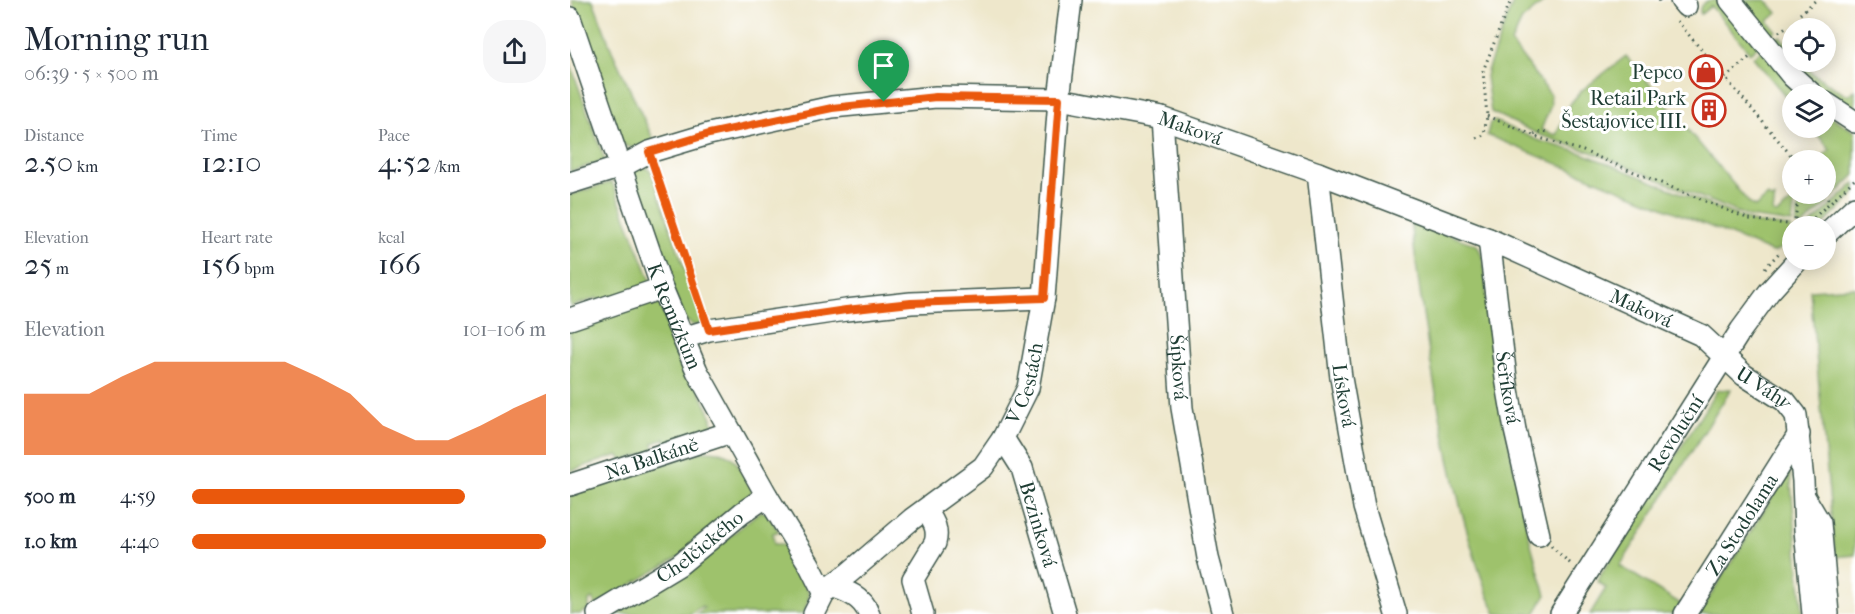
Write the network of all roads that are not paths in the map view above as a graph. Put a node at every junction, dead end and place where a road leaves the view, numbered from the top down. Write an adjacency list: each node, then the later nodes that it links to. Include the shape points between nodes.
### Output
1 (1071, 0): 5 (street, V Cestách)
2 (1730, 0): 4 (street)
3 (571, 24): 9 (street, K Remízkům)
4 (1801, 84)
5 (1059, 99): 7 (street, Maková); 9 (street, Maková, via 936,97 832,108 709,134 649,152); 17 (street, V Cestách)
6 (1836, 110): 8 (street)
7 (1162, 118): 10 (street, Maková); 35 (street, Šípková, via 1182,408 1208,558)
8 (1855, 122)
9 (621, 167): 11 (street, Maková); 16 (street, K Remízkům)
10 (1318, 173): 14 (street, Maková); 36 (street, Lísková, via 1341,378 1364,507)
11 (570, 183)
12 (1855, 207): 13 (street)
13 (1836, 225)
14 (1489, 239): 20 (street, Maková, via 1701,335); 28 (street, Šeříková, via 1506,378)
15 (1789, 270): 20 (street, Revoluční)
16 (662, 288): 18 (street); 19 (street, K Remízkům)
17 (1044, 298): 19 (street, via 911,303 846,310 709,330); 23 (street, V Cestách, via 1028,388)
18 (570, 319)
19 (683, 338): 21 (street, K Remízkům)
20 (1724, 356): 22 (street, U Váhy, via 1792,408); 37 (street, Revoluční)
21 (731, 432): 24 (street, Na Balkáně); 25 (street, K Remízkům)
22 (1799, 434): 26 (street, U Váhy); 38 (street, Za Stodolama)
23 (1003, 438): 27 (street, V Cestách, via 983,466); 34 (street, Bezinková, via 1022,468)
24 (570, 485)
25 (767, 496): 29 (street, K Remízkům); 30 (street, Chelčického, via 679,565)
26 (1804, 498): 39 (street, U Váhy); 40 (street, U Váhy, via 1820,523)
27 (926, 510): 29 (street, V Cestách); 33 (street, via 935,524 937,537 913,579)
28 (1539, 536)
29 (827, 590): 31 (street); 32 (street, via 850,592)
30 (598, 614)
31 (814, 614)
32 (869, 614)
33 (923, 614)
34 (1065, 614)
35 (1223, 614)
36 (1396, 614)
37 (1561, 614)
38 (1685, 614)
39 (1813, 614)
40 (1828, 614)

